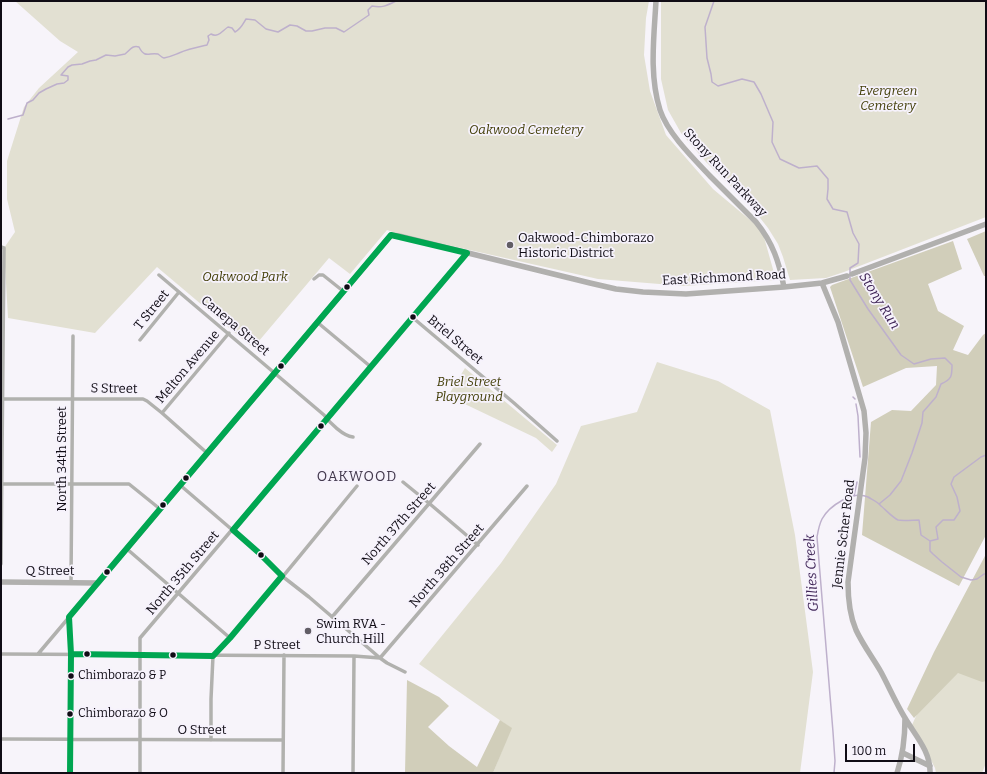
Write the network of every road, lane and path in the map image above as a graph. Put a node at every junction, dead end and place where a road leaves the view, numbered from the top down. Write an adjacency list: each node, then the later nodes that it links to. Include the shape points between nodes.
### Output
1 (656, 1): 8 (street, Stony Run Parkway, via 653,56 654,83 660,110 677,140 762,230 775,252)
2 (986, 224): 7 (street, East Richmond Road)
3 (2, 248): 13 (street)
4 (467, 253): 8 (street, East Richmond Road, via 590,283 643,292 686,294); 9 (street, East Richmond Road, via 391,236); 11 (street, North 35th Street)
5 (159, 275): 10 (street, Canepa Street)
6 (314, 280): 9 (street, via 323,275)
7 (822, 283): 8 (street, East Richmond Road); 56 (street, Jennie Scher Road, via 838,322 865,421 866,445 862,483 848,582 850,609 859,636 881,671)
8 (784, 287)
9 (343, 291): 12 (street)
10 (179, 292): 14 (street, Canepa Street); 16 (street, T Street)
11 (412, 317): 17 (street, North 35th Street); 24 (street, Briel Street)
12 (318, 322): 17 (street); 18 (street)
13 (2, 325): 19 (street)
14 (229, 333): 18 (street, Canepa Street); 21 (street, Melton Avenue)
15 (73, 336): 20 (street, North 34th Street)
16 (140, 340)
17 (371, 367): 22 (street, North 35th Street)
18 (275, 372): 22 (street, Canepa Street); 26 (street)
19 (2, 399): 20 (street, S Street); 28 (street)
20 (72, 399): 21 (street, S Street, via 143,399); 29 (street, North 34th Street)
21 (162, 413): 26 (street, S Street)
22 (327, 419): 23 (street, Canepa Street, via 347,436); 35 (street, North 35th Street)
23 (353, 437)
24 (558, 441)
25 (480, 444): 33 (street, North 37th Street)
26 (208, 453): 30 (street)
27 (403, 482): 33 (street)
28 (1, 484): 29 (street); 38 (street)
29 (72, 484): 34 (street, via 129,484); 41 (street, North 34th Street)
30 (180, 485): 34 (street); 35 (street)
31 (357, 486): 39 (street)
32 (527, 486): 36 (street, North 38th Street)
33 (430, 504): 36 (street); 45 (street, North 37th Street)
34 (160, 509): 37 (street)
35 (233, 530): 39 (street); 43 (street, North 35th Street)
36 (478, 545): 54 (street, North 38th Street)
37 (126, 549): 42 (street); 43 (street)
38 (1, 564)
39 (282, 576): 45 (street); 46 (street)
40 (1, 582): 41 (street, Q Street)
41 (71, 582): 42 (street, Q Street)
42 (98, 583): 44 (street)
43 (179, 594): 46 (street); 50 (street, North 35th Street, via 140,638)
44 (69, 617): 48 (street); 49 (street)
45 (332, 617): 54 (street)
46 (230, 638): 52 (street)
47 (1, 654): 48 (street, P Street)
48 (38, 654): 49 (street, P Street)
49 (70, 654): 50 (street, P Street); 58 (street)
50 (140, 655): 52 (street, P Street); 59 (street, North 35th Street)
51 (284, 655): 52 (street, P Street); 53 (street, P Street); 61 (street)
52 (213, 656): 60 (street)
53 (354, 656): 54 (street, P Street); 67 (street)
54 (380, 658): 55 (street, P Street)
55 (405, 672)
56 (905, 718): 62 (street); 63 (street, Jennie Scher Road)
57 (1, 739): 58 (street, O Street)
58 (70, 739): 59 (street, O Street); 64 (street)
59 (140, 739): 60 (street, O Street); 65 (street, North 35th Street)
60 (211, 740): 61 (street, O Street)
61 (283, 740): 66 (street)
62 (903, 753): 63 (street); 68 (street)
63 (930, 766): 69 (street, Jennie Scher Road)
64 (70, 773)
65 (140, 773)
66 (283, 773)
67 (353, 773)
68 (897, 773)
69 (930, 773)

